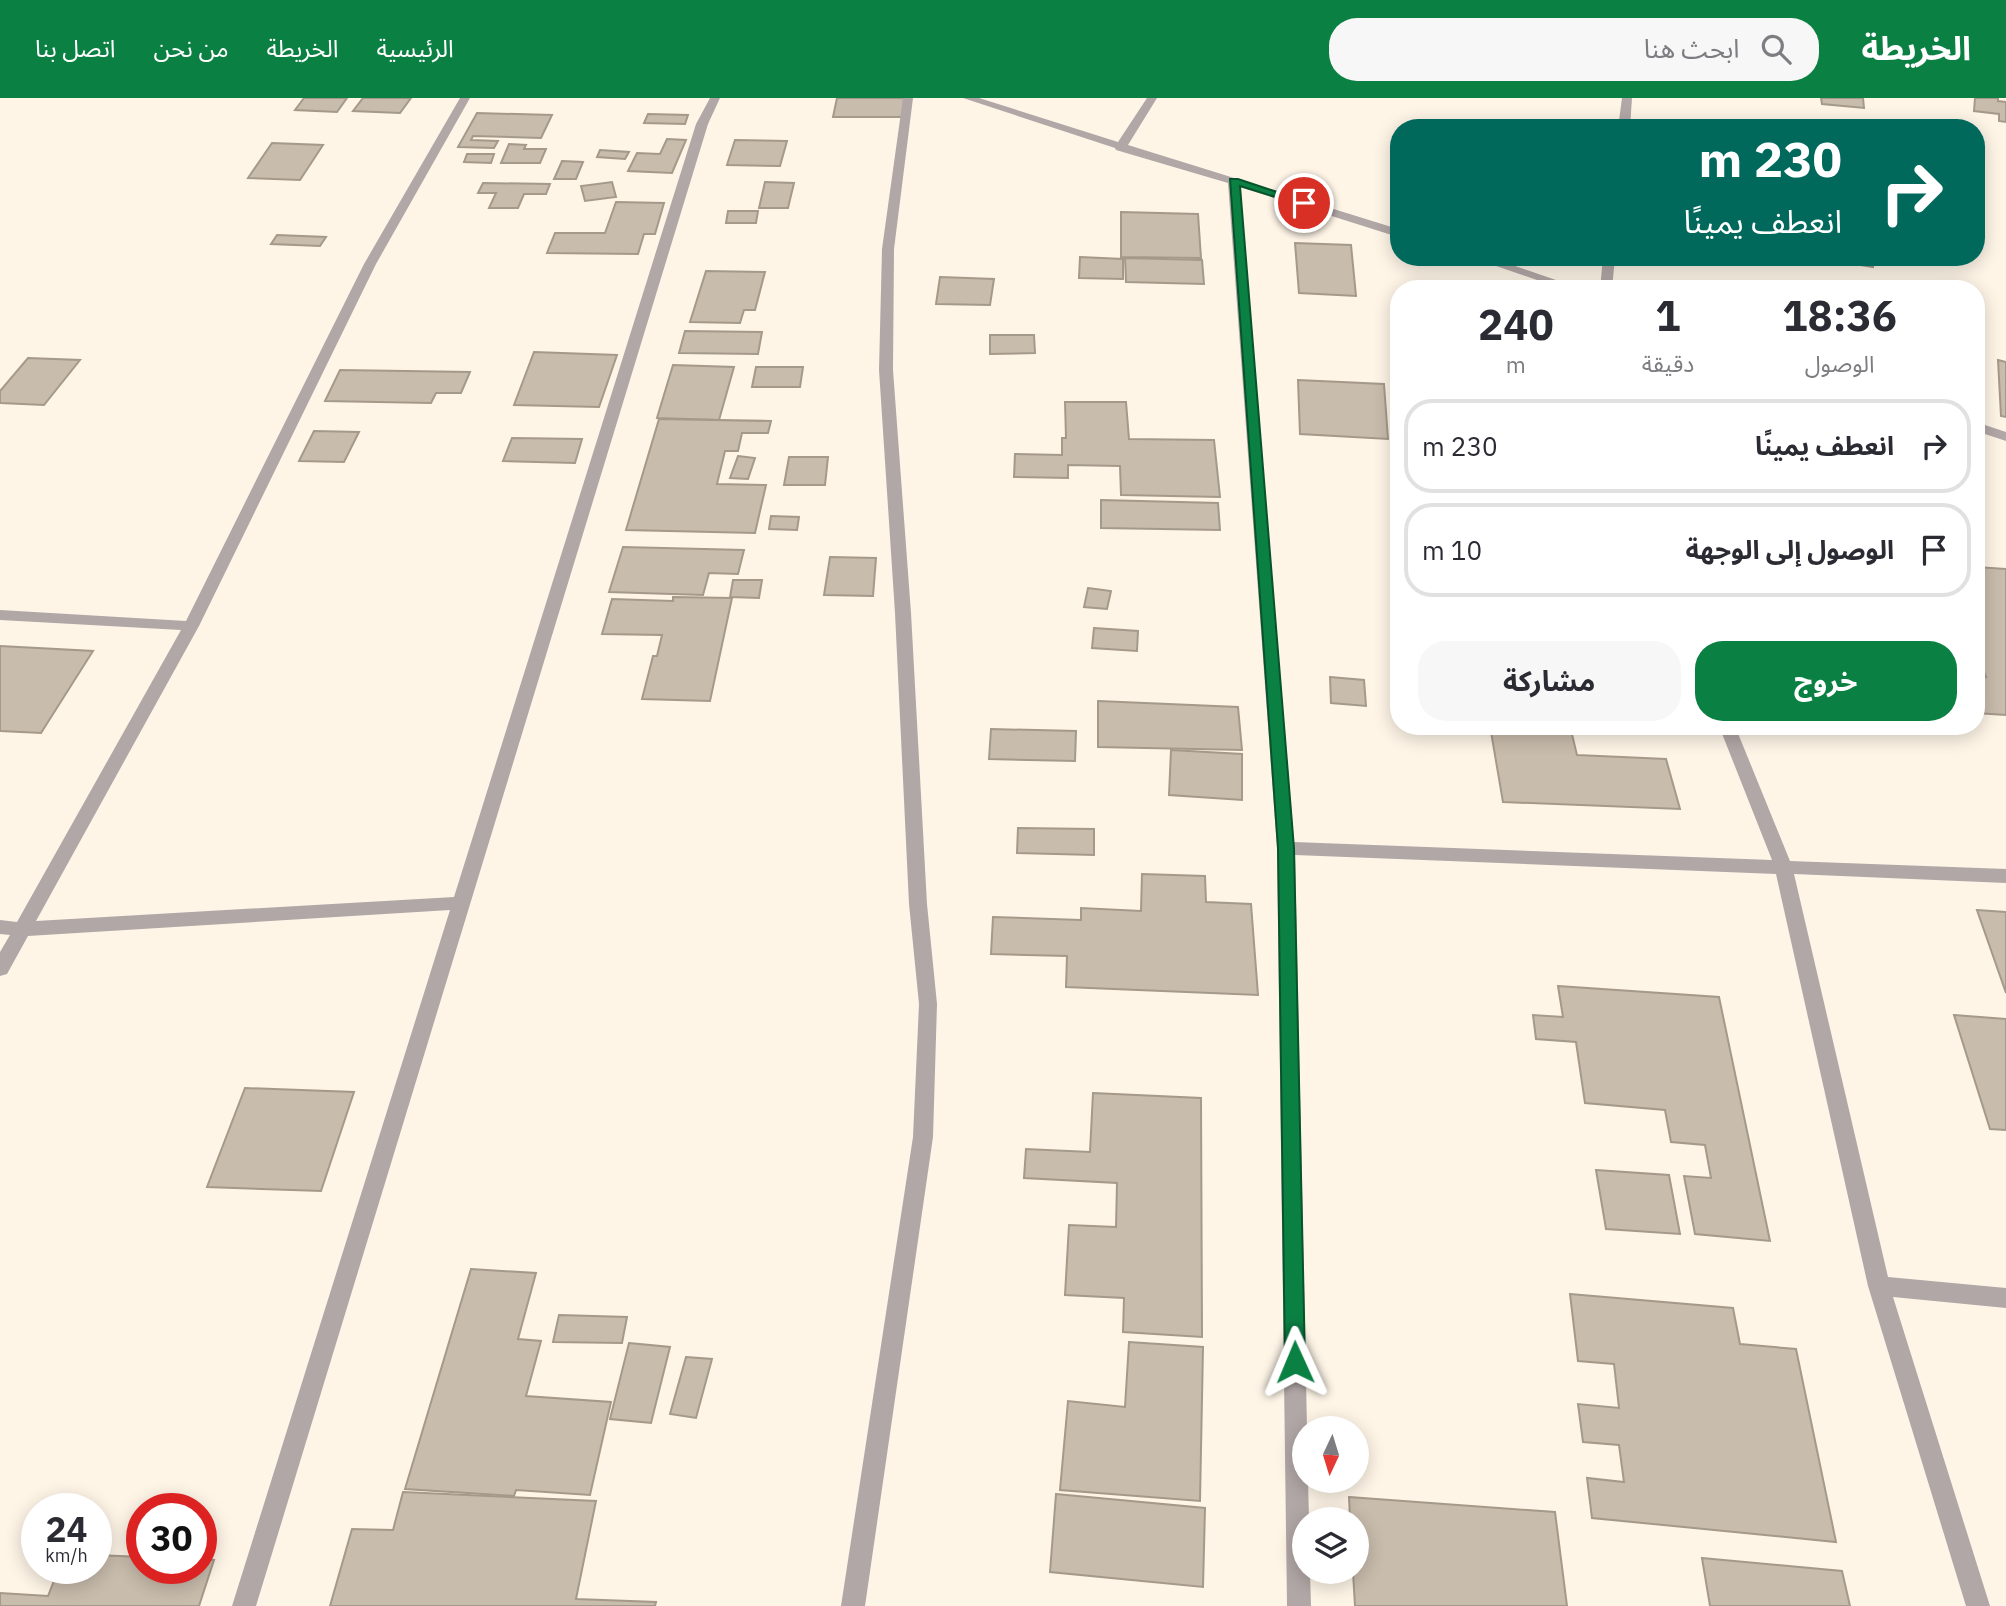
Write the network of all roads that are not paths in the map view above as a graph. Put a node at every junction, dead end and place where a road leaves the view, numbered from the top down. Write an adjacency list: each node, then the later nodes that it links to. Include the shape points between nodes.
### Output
1 (465, 98): 16 (street, via 370,264)
2 (715, 98): 21 (street, via 702,124)
3 (908, 98): 28 (street, via 888,248 886,370 928,1004 923,1137)
4 (968, 98): 8 (street)
5 (1152, 98): 8 (street)
6 (1627, 98): 7 (street)
7 (1625, 119)
8 (1120, 148): 9 (street)
9 (1234, 181): 10 (street); 18 (street)
10 (1390, 230)
11 (1504, 266): 12 (street)
12 (1548, 280)
13 (1985, 429): 14 (street)
14 (2006, 437)
15 (0, 615): 16 (street)
16 (191, 626): 23 (street)
17 (1731, 735): 19 (street)
18 (1286, 848): 19 (street); 29 (street)
19 (1784, 869): 20 (street); 25 (street)
20 (2006, 876)
21 (461, 903): 23 (street); 27 (street)
22 (0, 927): 23 (street)
23 (22, 929): 24 (street)
24 (0, 969)
25 (1879, 1286): 26 (street); 30 (street)
26 (2006, 1298)
27 (243, 1606)
28 (853, 1606)
29 (1299, 1606)
30 (1978, 1606)

